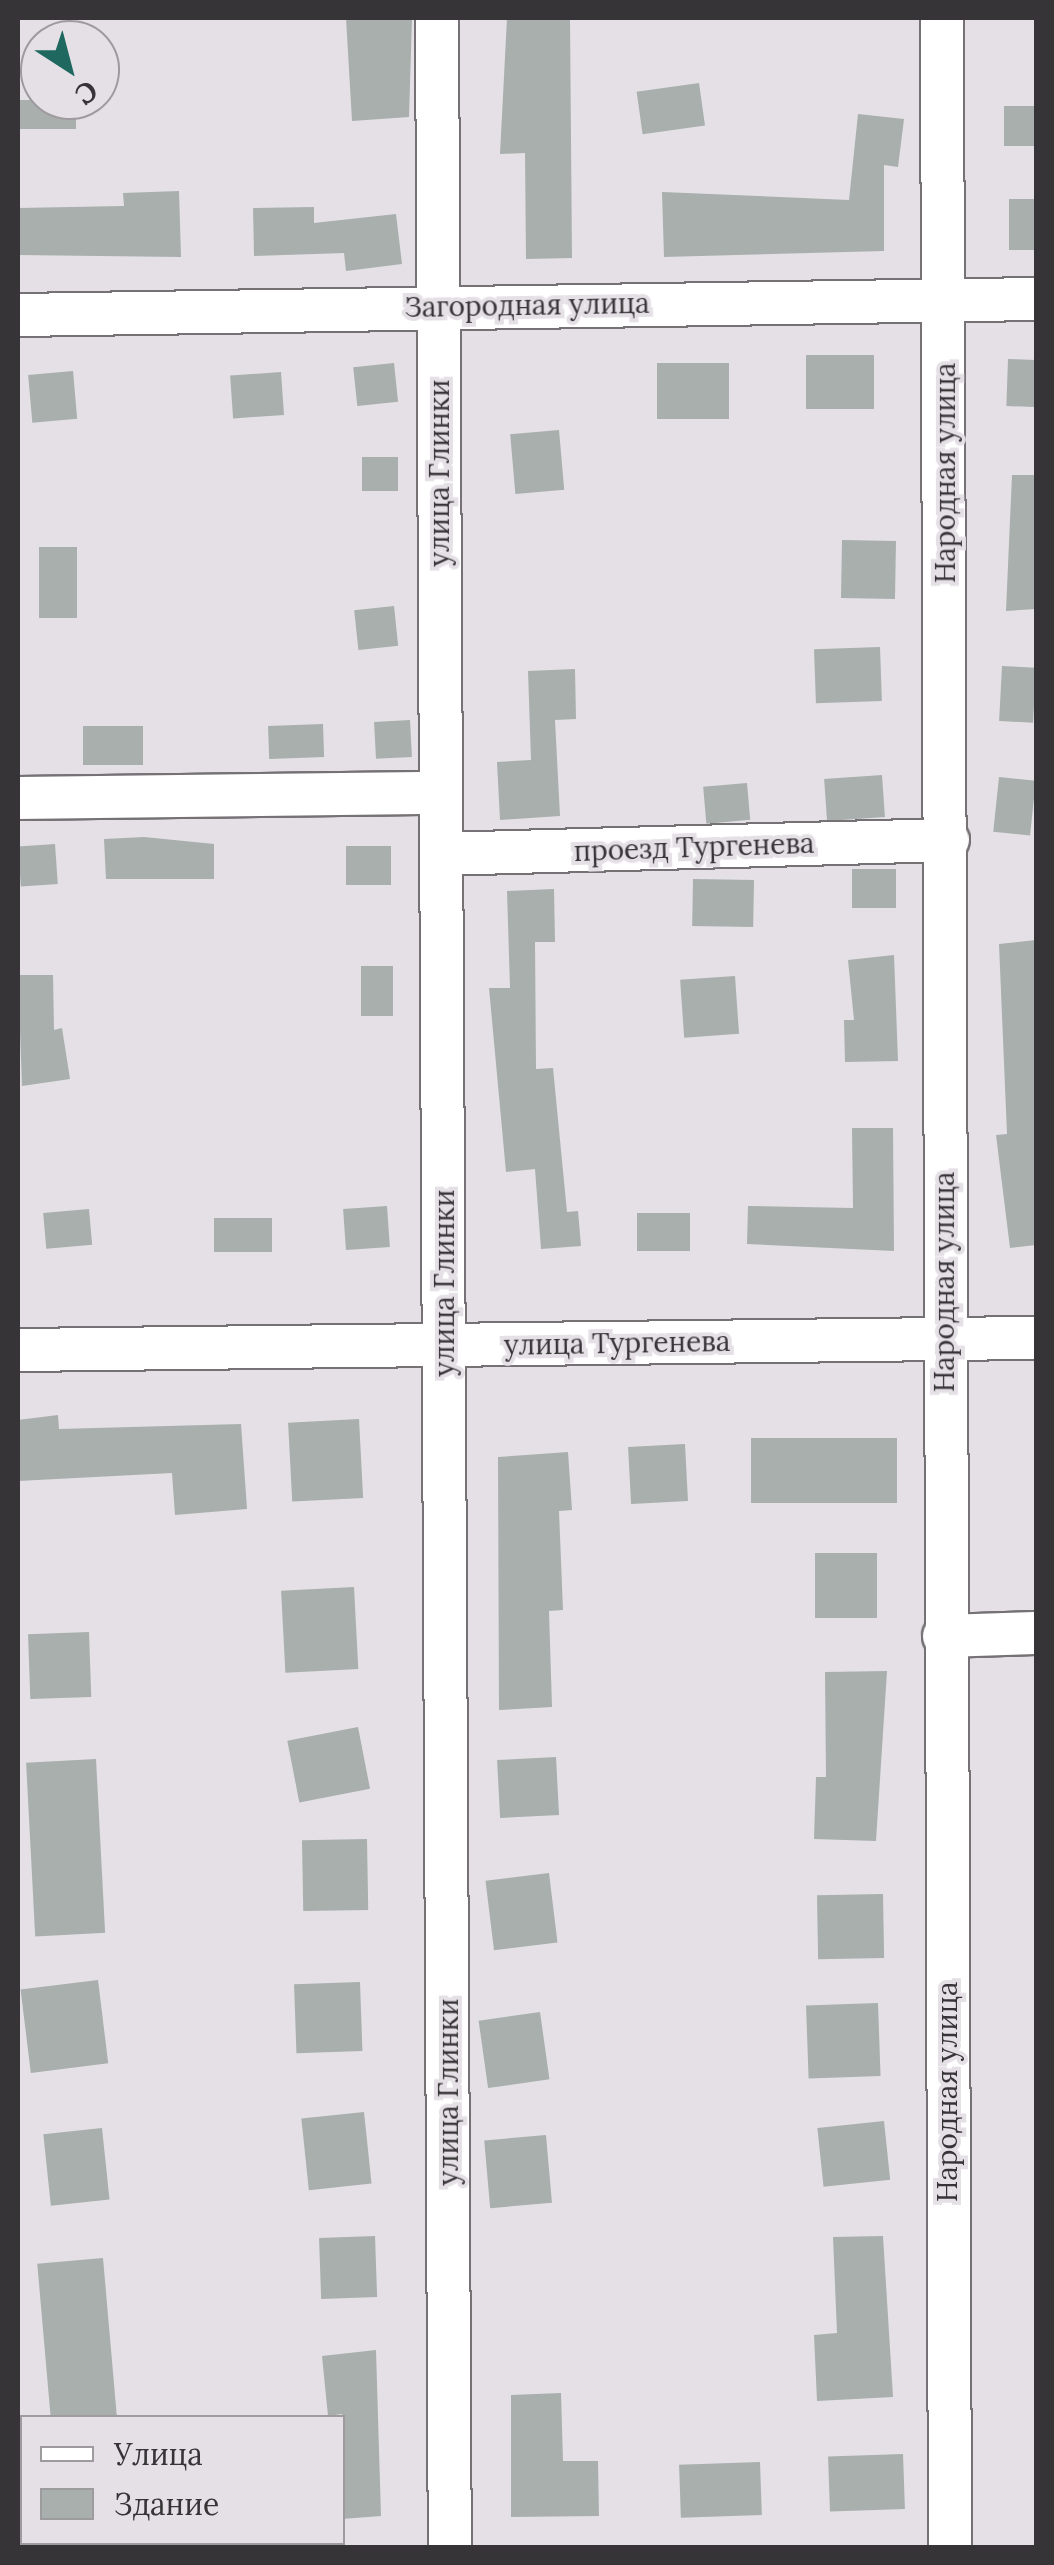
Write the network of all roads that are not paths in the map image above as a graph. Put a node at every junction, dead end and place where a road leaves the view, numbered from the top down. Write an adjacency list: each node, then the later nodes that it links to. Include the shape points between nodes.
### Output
1 (437, 18): 5 (street, улица Глинки)
2 (942, 18): 4 (street, Народная улица)
3 (1036, 299): 4 (street, Загородная улица)
4 (944, 300): 5 (street, Загородная улица); 9 (street, Народная улица)
5 (438, 306): 6 (street, Загородная улица); 7 (street, улица Глинки)
6 (18, 315)
7 (441, 793): 8 (street); 10 (street, улица Глинки)
8 (18, 798)
9 (948, 840): 10 (street, проезд Тургенева); 12 (street, Народная улица)
10 (441, 854): 13 (street, улица Глинки)
11 (1036, 1338): 12 (street, улица Тургенева)
12 (942, 1339): 13 (street, улица Тургенева); 16 (street, Народная улица)
13 (444, 1345): 14 (street, улица Тургенева); 17 (street, улица Глинки)
14 (18, 1350)
15 (1036, 1633): 16 (street)
16 (944, 1636): 18 (street, Народная улица)
17 (450, 2548)
18 (950, 2548)

